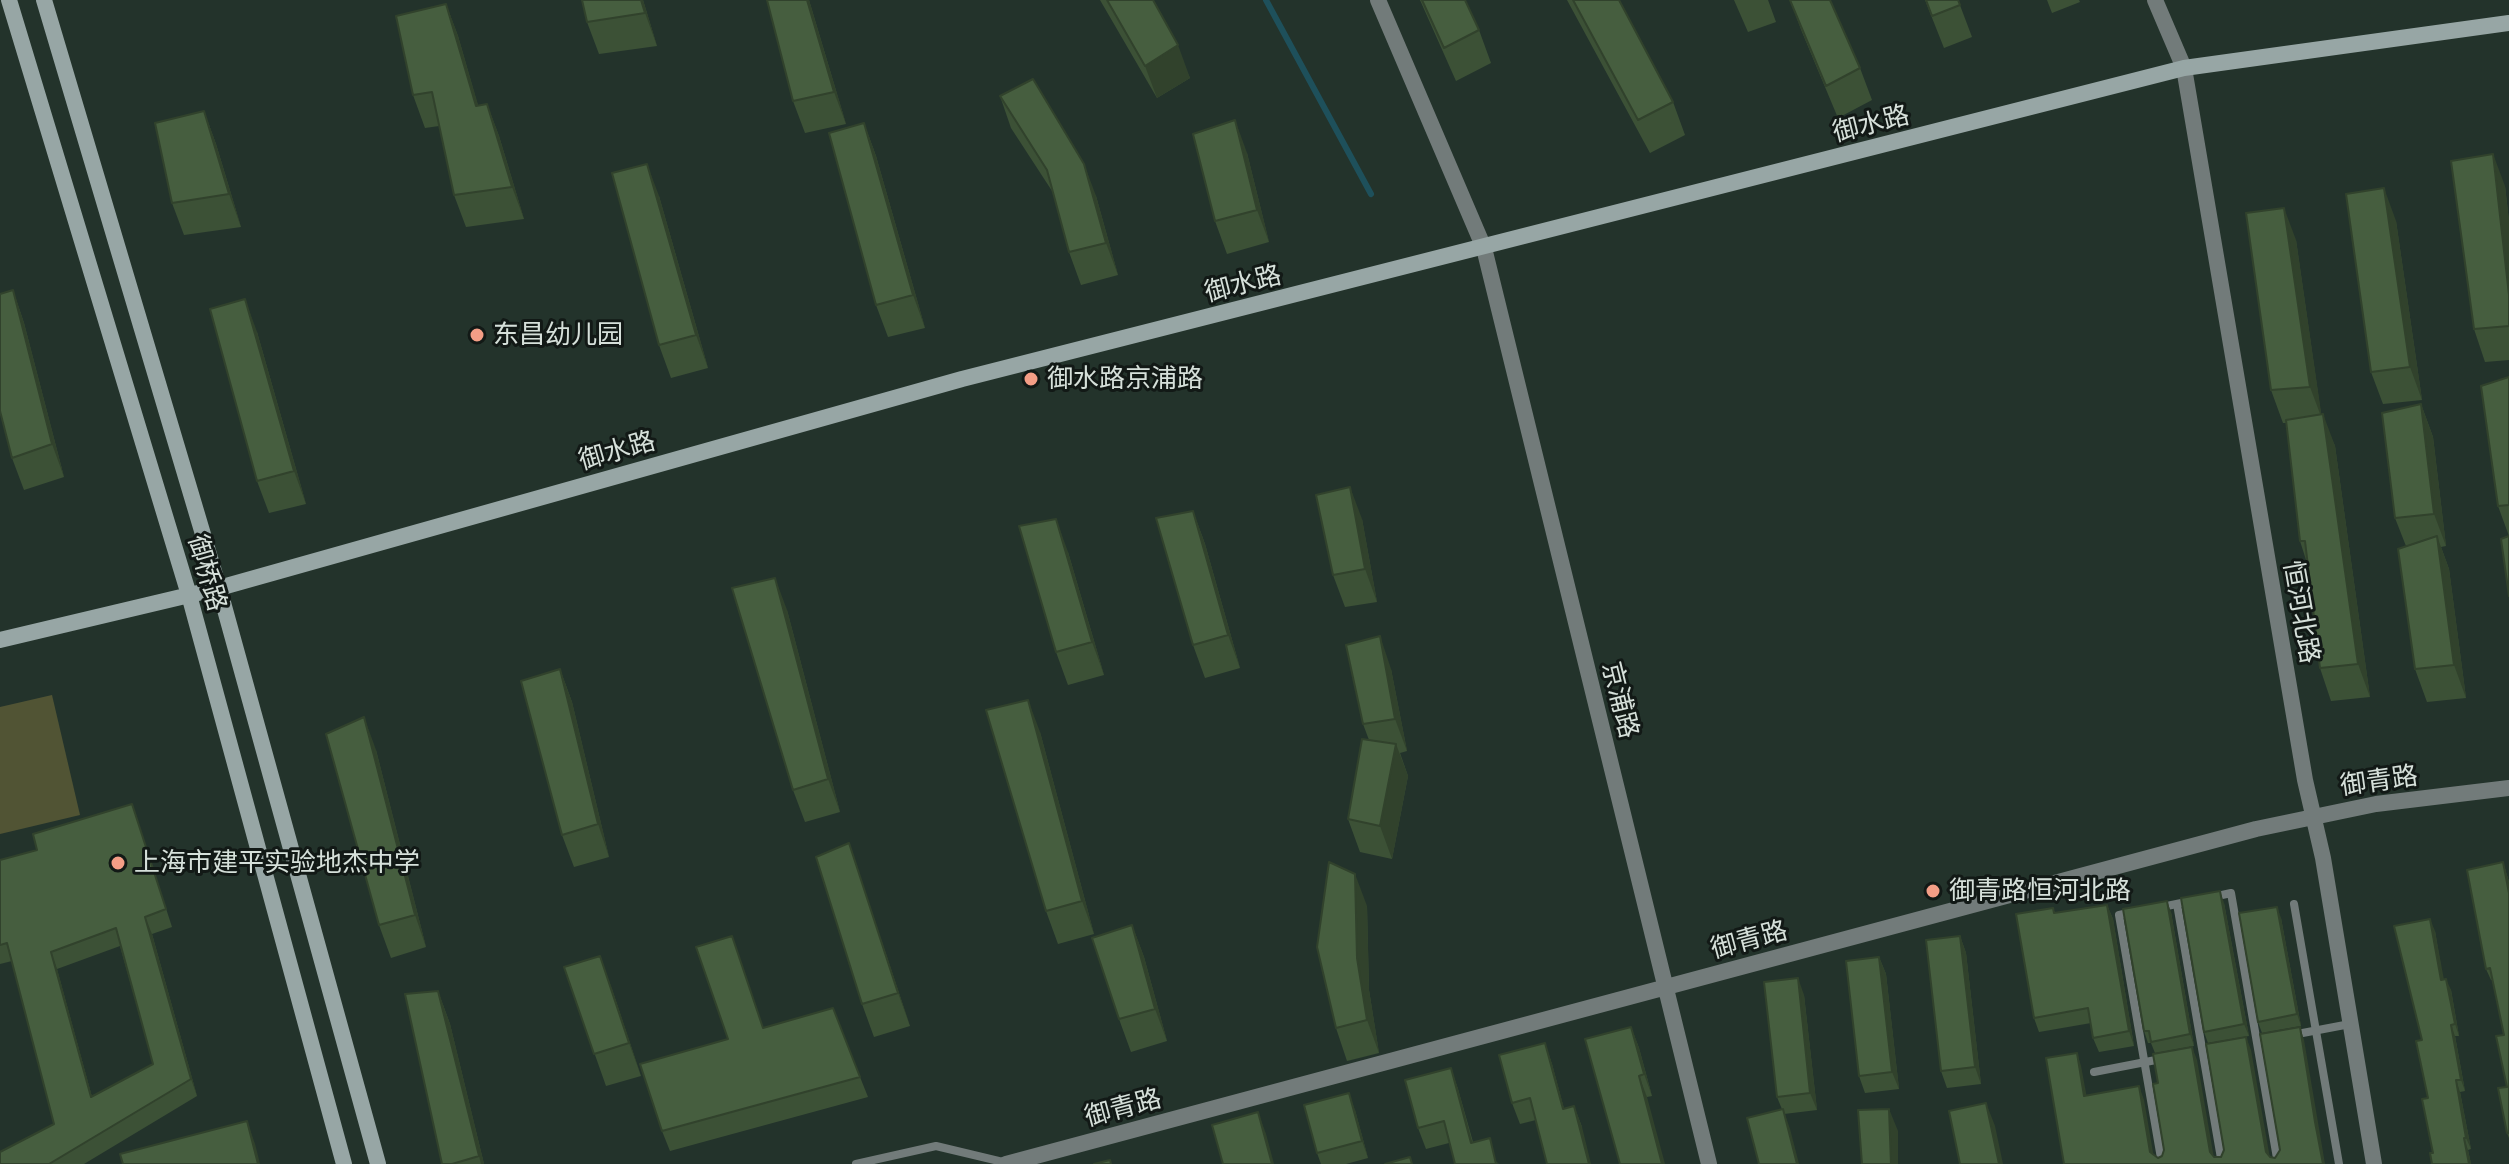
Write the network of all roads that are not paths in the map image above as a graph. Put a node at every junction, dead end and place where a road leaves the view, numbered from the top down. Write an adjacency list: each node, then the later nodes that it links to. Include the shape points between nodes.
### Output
1 (9, 0): 9 (street, 御桥路)
2 (44, 0): 8 (street, 御桥路)
3 (1378, 0): 7 (street, 京浦路)
4 (2155, 0): 6 (street, 恒河北路)
5 (2509, 23): 6 (street, 御水路)
6 (2184, 68): 7 (street, 御水路); 12 (street, 恒河北路)
7 (1484, 248): 8 (street, 御水路, via 962,379); 15 (street, 京浦路)
8 (219, 588): 9 (street, 御水路); 29 (street, 御桥路)
9 (189, 595): 10 (street, 御水路); 28 (street, 御桥路)
10 (0, 640)
11 (2509, 788): 12 (street, 御青路)
12 (2313, 815): 15 (street, 御青路); 16 (street, 恒河北路)
13 (2177, 904): 20 (lane, via 2231,893); 23 (lane); 26 (lane, via 2119,915)
14 (2294, 904): 17 (lane)
15 (1666, 987): 31 (street, 御青路); 32 (street, 京浦路)
16 (2350, 1024): 17 (lane); 37 (street, 恒河北路)
17 (2316, 1030): 18 (lane); 36 (lane)
18 (2286, 1036)
19 (2271, 1038): 20 (lane)
20 (2257, 1041): 21 (lane); 35 (lane)
21 (2243, 1044)
22 (2216, 1049): 23 (lane)
23 (2202, 1051): 24 (lane); 34 (lane)
24 (2188, 1054)
25 (2173, 1057): 26 (lane)
26 (2144, 1062): 27 (lane); 33 (lane)
27 (2094, 1072)
28 (344, 1164)
29 (378, 1164)
30 (856, 1164): 31 (lane, via 936,1146)
31 (1007, 1164)
32 (1709, 1164)
33 (2162, 1164)
34 (2222, 1164)
35 (2278, 1164)
36 (2339, 1164)
37 (2374, 1164)

